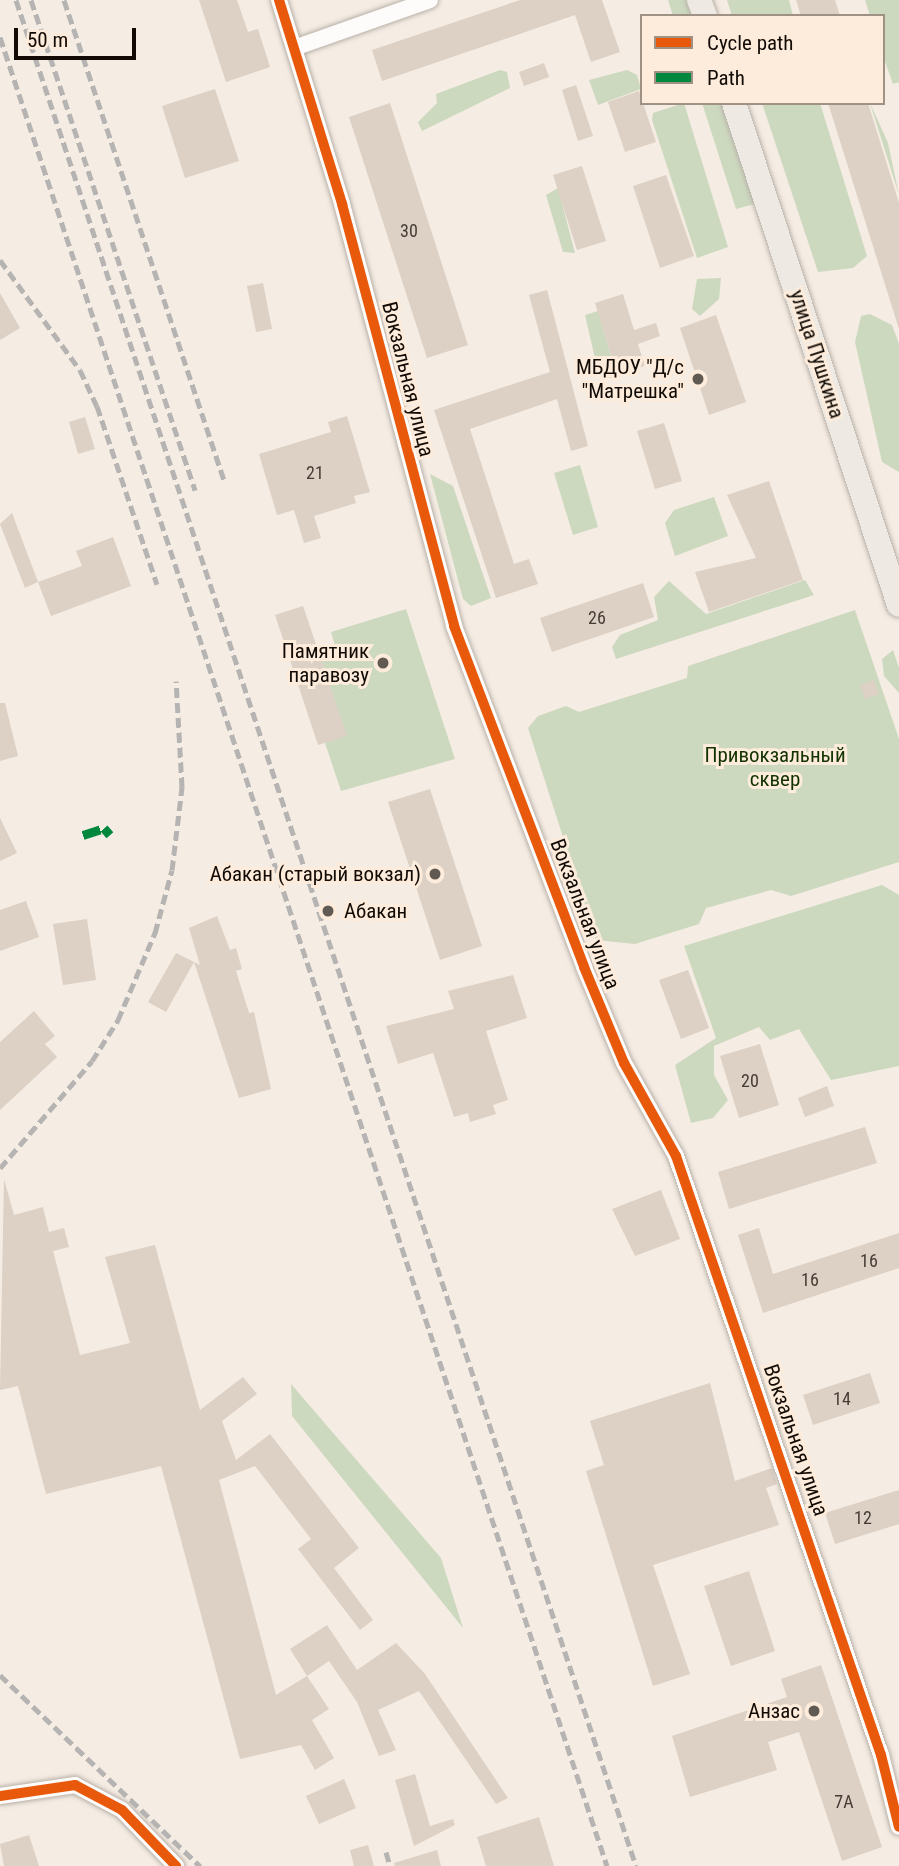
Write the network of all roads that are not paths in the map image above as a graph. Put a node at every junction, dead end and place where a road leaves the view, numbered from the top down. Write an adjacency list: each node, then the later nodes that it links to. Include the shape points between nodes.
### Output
1 (279, 0): 3 (street, Вокзальная улица)
2 (430, 0): 3 (street)
3 (294, 48): 7 (street, Вокзальная улица, via 454,626 573,942 624,1063 676,1156 881,1755)
4 (735, 105): 5 (main road, улица Пушкина)
5 (899, 605)
6 (0, 1796): 8 (street, via 75,1785 86,1789 122,1810)
7 (899, 1827)
8 (176, 1866)

